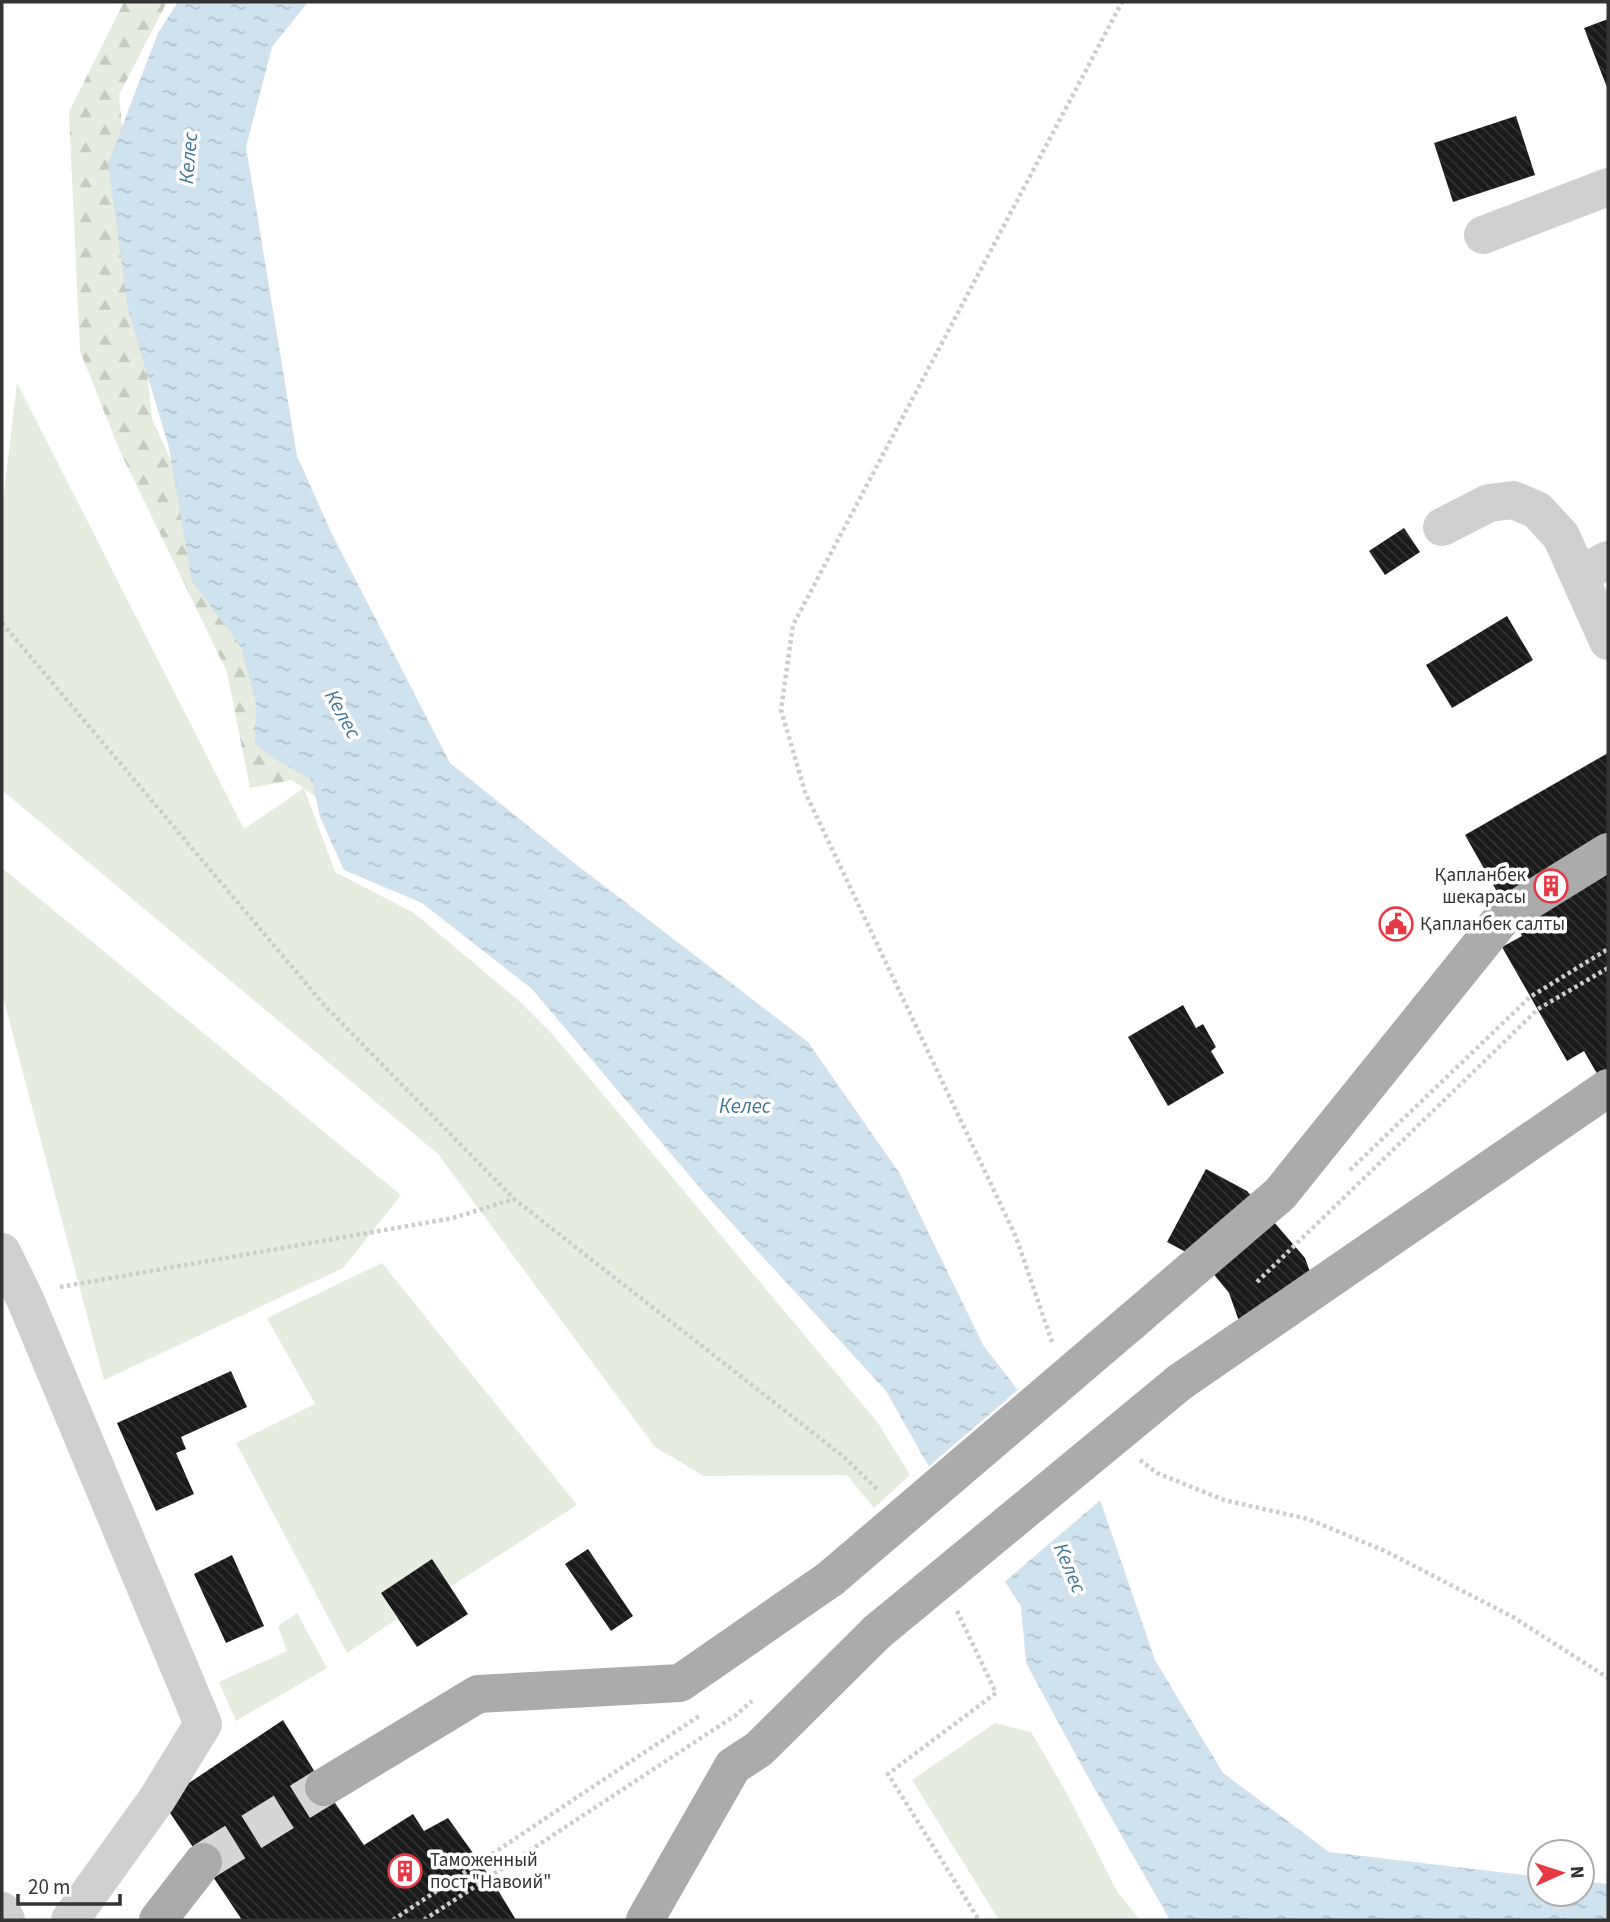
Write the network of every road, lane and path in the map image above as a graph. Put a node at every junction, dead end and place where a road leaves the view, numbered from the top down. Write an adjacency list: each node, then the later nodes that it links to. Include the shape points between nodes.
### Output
1 (1122, 2): 17 (path, via 793,625 781,710 805,792 1016,1237)
2 (1608, 187): 3 (street)
3 (1483, 235)
4 (1442, 527): 5 (street, via 1489,503 1513,500 1536,510)
5 (1593, 568): 7 (street)
6 (2, 623): 13 (path, via 325,1006)
7 (1608, 641)
8 (1608, 852): 24 (main road, bridge, via 1503,917 1280,1194 830,1579 680,1683 478,1694)
9 (1608, 949): 11 (path)
10 (1608, 968): 15 (path, via 1538,1009)
11 (1530, 997)
12 (1608, 1088): 32 (main road, bridge, via 1180,1382 877,1632 759,1749 733,1766)
13 (514, 1199): 16 (path, via 453,1218 59,1287); 19 (path, via 844,1457)
14 (2, 1252): 16 (street)
15 (1256, 1282)
16 (25, 1298): 28 (street, via 202,1724 157,1798)
17 (1053, 1345)
18 (1143, 1464): 21 (path, via 1224,1500 1308,1519 1385,1551 1513,1617)
19 (880, 1492)
20 (962, 1619): 33 (path, via 996,1693 888,1774)
21 (1608, 1678)
22 (756, 1697): 31 (path, via 736,1715)
23 (708, 1709): 30 (path)
24 (324, 1787)
25 (203, 1862): 29 (main road)
26 (2, 1911): 27 (street)
27 (6, 1920)
28 (70, 1920)
29 (158, 1920)
30 (393, 1920)
31 (424, 1920)
32 (645, 1920)
33 (979, 1920)

